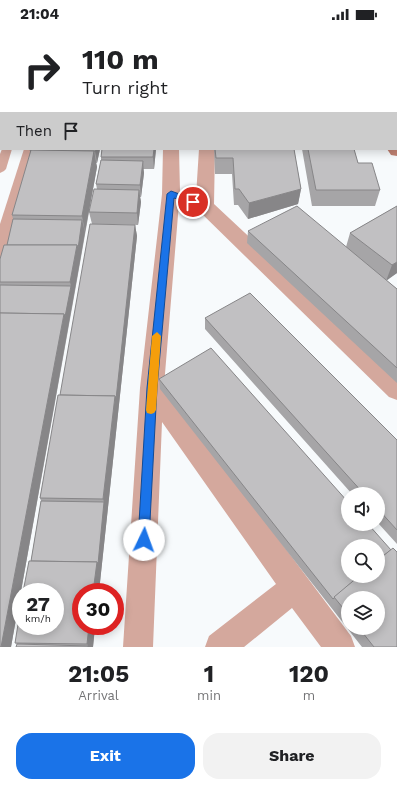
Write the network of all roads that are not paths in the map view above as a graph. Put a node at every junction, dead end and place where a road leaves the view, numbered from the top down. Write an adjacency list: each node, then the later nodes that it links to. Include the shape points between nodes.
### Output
1 (7, 150): 5 (lane)
2 (32, 150): 8 (street)
3 (171, 150): 6 (street)
4 (207, 150): 7 (street)
5 (0, 169)
6 (171, 194): 7 (street); 9 (street)
7 (205, 206): 10 (street)
8 (0, 255)
9 (152, 388): 11 (street); 12 (street)
10 (397, 390)
11 (295, 587): 13 (street); 14 (street)
12 (138, 647)
13 (220, 647)
14 (340, 647)

